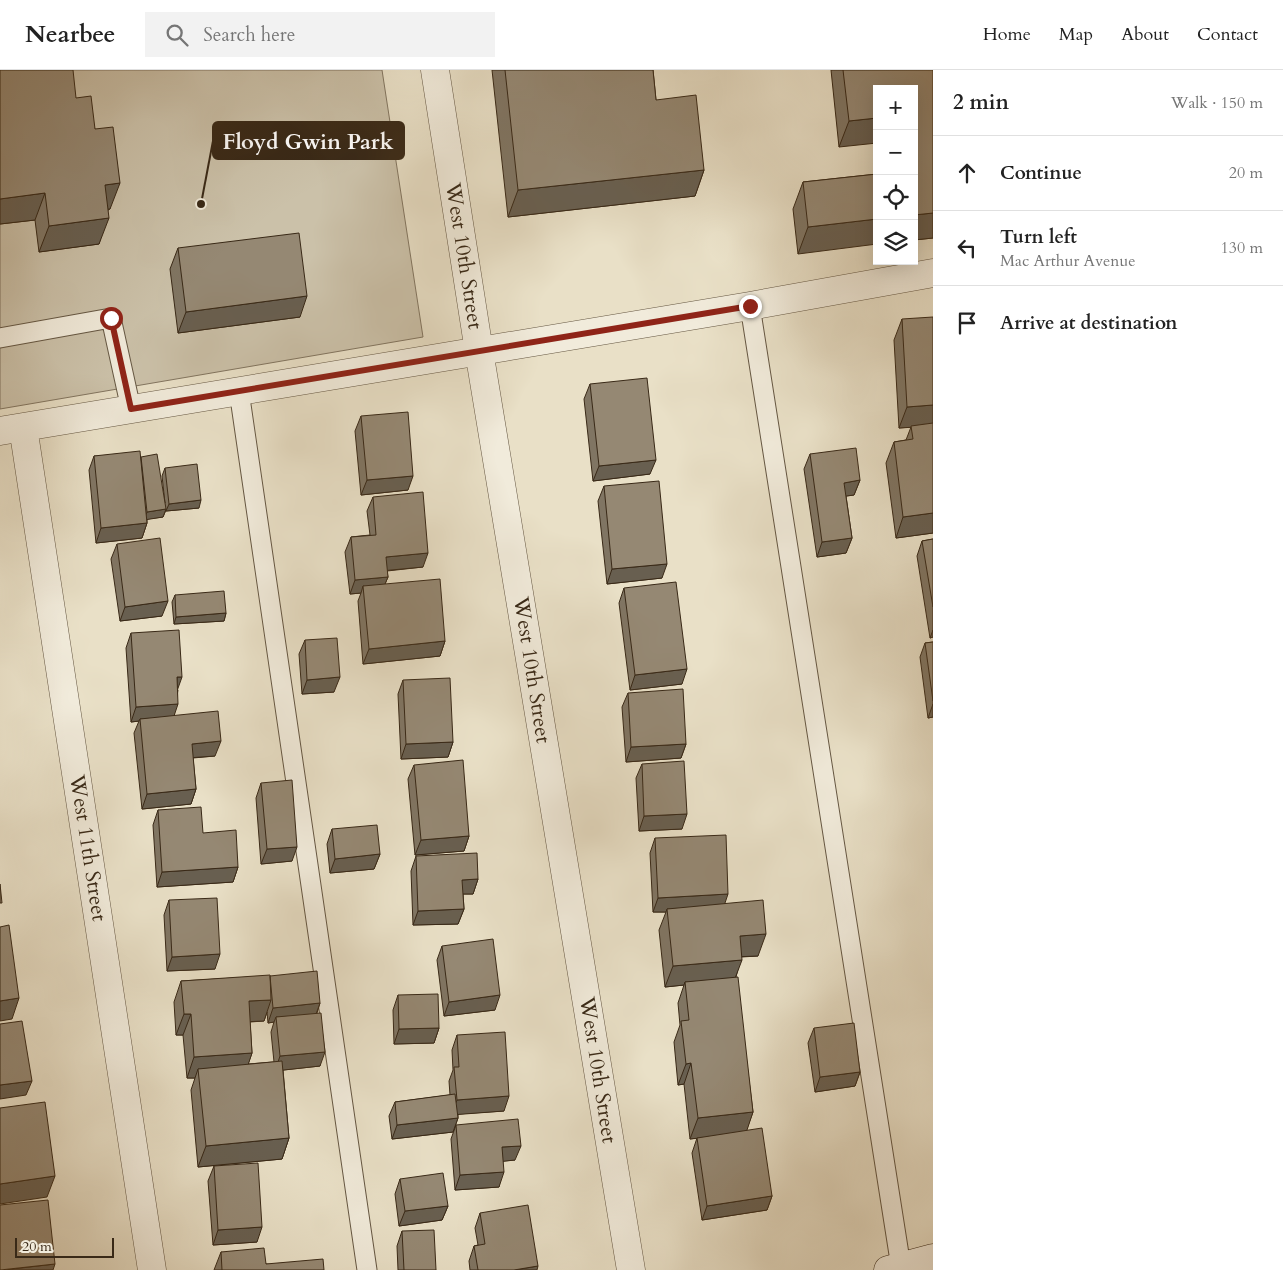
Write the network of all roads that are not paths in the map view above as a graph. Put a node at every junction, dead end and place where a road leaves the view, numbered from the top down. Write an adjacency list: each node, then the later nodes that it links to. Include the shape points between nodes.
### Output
1 (435, 70): 5 (street, West 10th Street)
2 (933, 273): 3 (street)
3 (750, 306): 5 (street); 10 (lane)
4 (0, 338): 7 (lane, via 111,318)
5 (479, 351): 6 (street); 13 (street, West 10th Street)
6 (239, 391): 7 (street); 12 (lane)
7 (131, 409): 8 (street)
8 (12, 429): 11 (street, West 11th Street)
9 (933, 1258): 10 (street)
10 (894, 1268)
11 (152, 1270)
12 (368, 1270)
13 (631, 1270)

